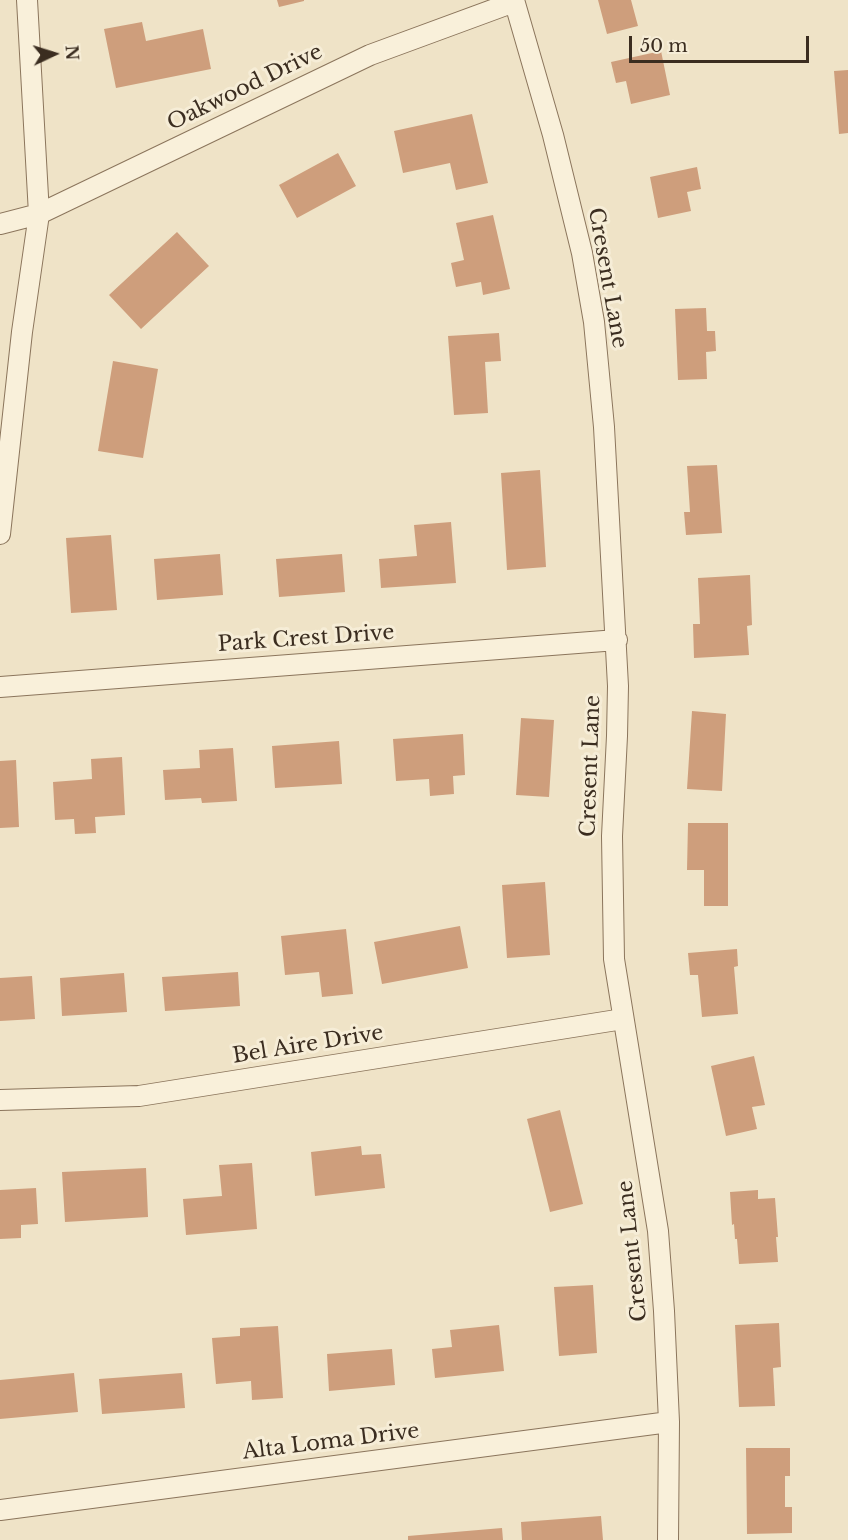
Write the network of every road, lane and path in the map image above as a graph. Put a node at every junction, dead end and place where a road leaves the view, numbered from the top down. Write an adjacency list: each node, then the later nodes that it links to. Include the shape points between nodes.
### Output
1 (27, 0): 3 (street)
2 (514, 1): 3 (street, Oakwood Drive, via 369,55); 6 (street, Cresent Lane, via 564,178 594,322)
3 (39, 214): 4 (street, Oakwood Drive); 5 (street)
4 (0, 224)
5 (0, 534)
6 (617, 640): 7 (street, Park Crest Drive); 8 (street, Cresent Lane, via 612,897 614,959)
7 (0, 687)
8 (623, 1019): 9 (street, Bel Aire Drive, via 139,1096); 10 (street, Cresent Lane, via 658,1231)
9 (0, 1100)
10 (669, 1422): 11 (street, Alta Loma Drive); 12 (street, Cresent Lane)
11 (0, 1510)
12 (668, 1540)

